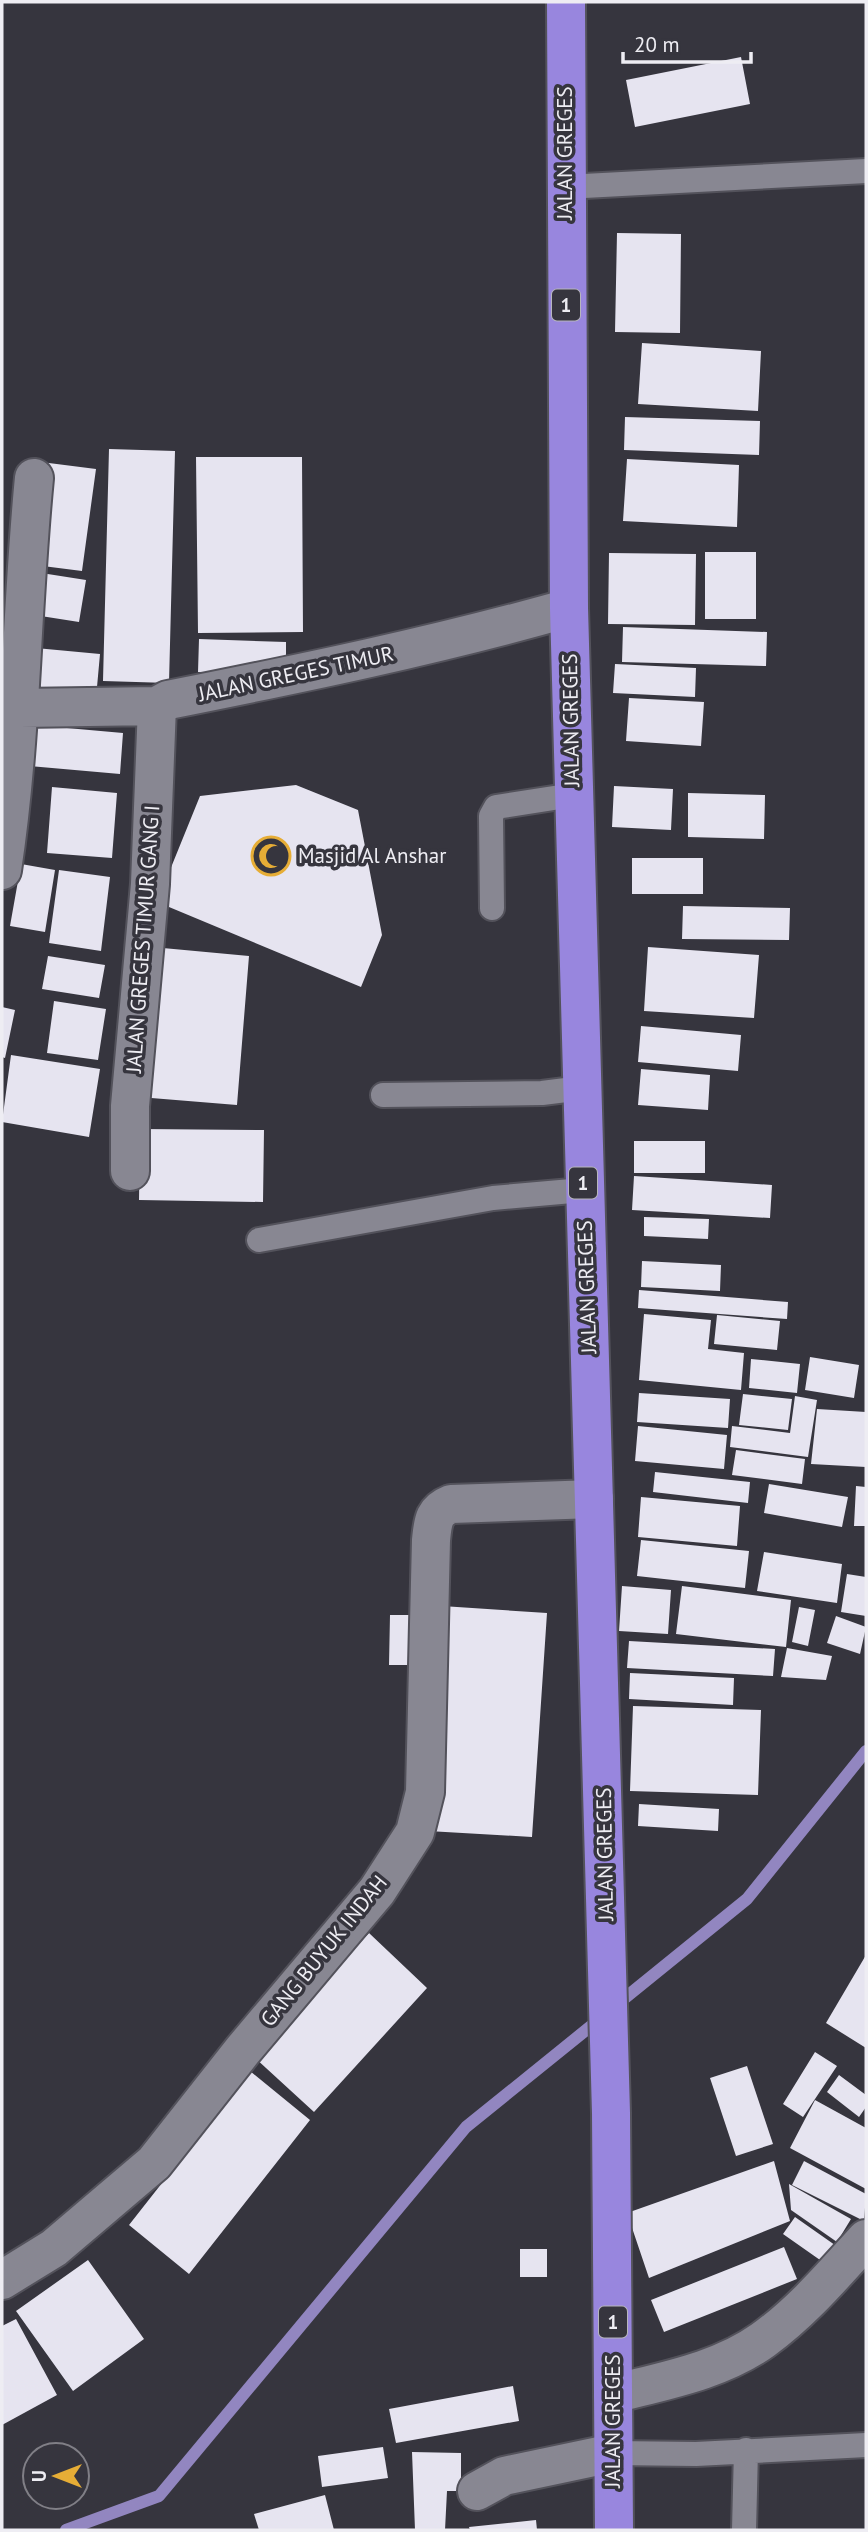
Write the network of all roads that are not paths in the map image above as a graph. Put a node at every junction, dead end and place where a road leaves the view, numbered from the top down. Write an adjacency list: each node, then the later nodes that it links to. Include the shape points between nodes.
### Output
1 (566, 2): 3 (highway, JALAN GREGES / 1)
2 (866, 171): 3 (lane)
3 (565, 187): 5 (highway, JALAN GREGES / 1)
4 (34, 478): 7 (street)
5 (569, 608): 6 (street, JALAN GREGES TIMUR, via 432,645); 8 (highway, JALAN GREGES / 1)
6 (157, 706): 7 (street, JALAN GREGES TIMUR); 13 (street, JALAN GREGES TIMUR GANG I, via 150,884 130,1106)
7 (20, 708): 9 (street)
8 (573, 794): 10 (lane, via 496,807 491,816); 11 (highway, JALAN GREGES / 1)
9 (2, 870)
10 (492, 908)
11 (582, 1088): 12 (lane, via 542,1093); 14 (highway, JALAN GREGES / 1)
12 (383, 1095)
13 (130, 1171)
14 (583, 1190): 15 (lane, via 493,1198); 16 (highway, JALAN GREGES / 1)
15 (259, 1240)
16 (594, 1499): 18 (street, GANG BUYUK INDAH, via 451,1504 439,1509 431,1540 425,1792 415,1832 377,1891 154,2163 54,2248); 19 (highway, JALAN GREGES / 1, via 611,2113)
17 (866, 2239): 19 (street, via 817,2293 763,2340 694,2372)
18 (2, 2280)
19 (613, 2394): 22 (highway, JALAN GREGES / 1)
20 (866, 2445): 21 (lane)
21 (746, 2449): 22 (lane, via 696,2454); 25 (lane)
22 (612, 2453): 23 (street, via 504,2476); 24 (highway, JALAN GREGES / 1)
23 (477, 2491)
24 (614, 2530)
25 (744, 2530)

